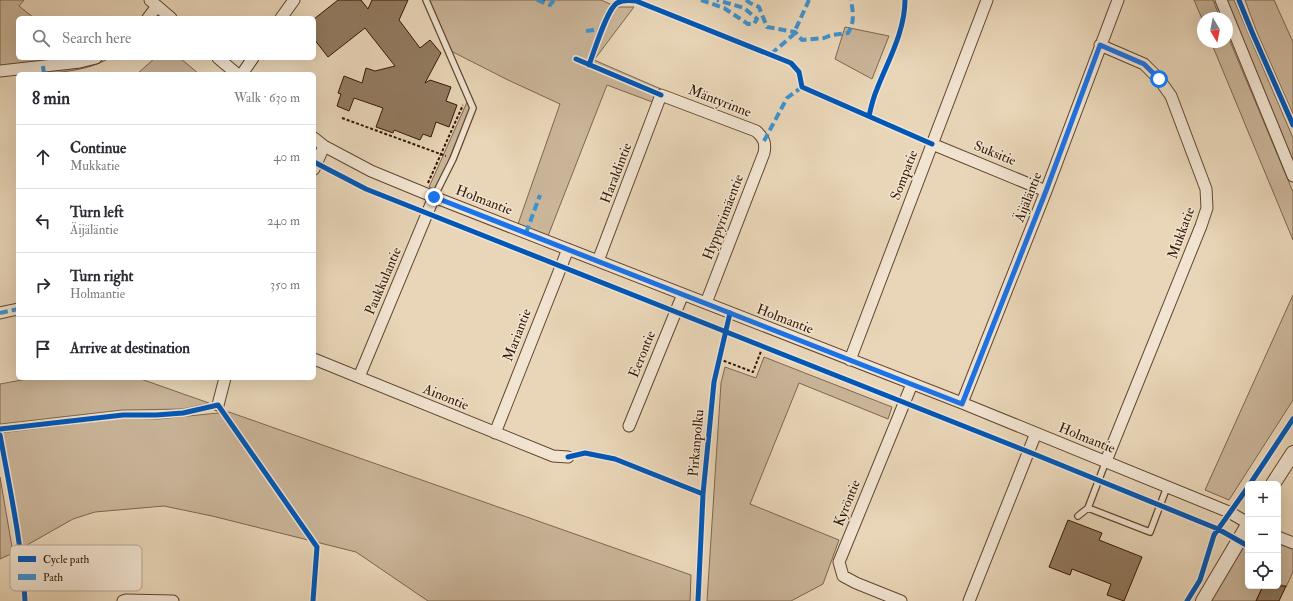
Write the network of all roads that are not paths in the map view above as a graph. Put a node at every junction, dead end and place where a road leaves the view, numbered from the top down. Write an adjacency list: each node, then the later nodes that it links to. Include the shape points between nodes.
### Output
1 (294, 0): 9 (street)
2 (426, 0): 26 (lane, via 474,108)
3 (987, 0): 21 (street, Sompatie)
4 (1118, 0): 10 (street, Äijäläntie)
5 (1221, 0): 24 (street)
6 (154, 3): 7 (street); 8 (street)
7 (149, 16)
8 (169, 16)
9 (282, 16)
10 (1100, 45): 25 (street, Äijäläntie); 45 (street, Mukkatie, via 1144,64 1171,96 1206,189 1207,208 1202,226)
11 (88, 60): 14 (street)
12 (220, 60): 16 (street)
13 (252, 60): 17 (street)
14 (44, 70): 15 (street)
15 (0, 71)
16 (235, 72)
17 (243, 72)
18 (661, 95): 20 (street, Mäntyrinne, via 756,131); 28 (street, Haraldintie)
19 (316, 140): 22 (street, Holmantie)
20 (764, 141): 30 (street, Hyppyrimäentie, via 764,153)
21 (932, 144): 25 (street, Suksitie); 34 (street, Sompatie)
22 (324, 146): 23 (street); 26 (street, Holmantie, via 371,171)
23 (316, 164)
24 (1293, 176)
25 (1046, 191): 38 (street, Äijäläntie)
26 (434, 197): 27 (street, Holmantie); 35 (street, Paukkulantie)
27 (568, 249): 28 (street, Holmantie); 41 (street, Mariantie)
28 (598, 261): 29 (street, Holmantie)
29 (683, 294): 30 (street, Holmantie); 40 (street, Eerontie)
30 (706, 304): 34 (street, Holmantie)
31 (16, 309): 32 (street)
32 (0, 313)
33 (316, 360): 35 (street, Ainontie)
34 (850, 360): 37 (street, Holmantie)
35 (359, 377): 41 (street, Ainontie)
36 (224, 380): 39 (street)
37 (912, 384): 38 (street, Holmantie); 56 (street, Kyröntie, via 839,562 843,576)
38 (962, 404): 42 (street, Holmantie)
39 (218, 405)
40 (629, 426)
41 (495, 433): 44 (street, Ainontie, via 553,456)
42 (1036, 433): 45 (street, Holmantie); 57 (street)
43 (1293, 453): 46 (street)
44 (568, 457)
45 (1106, 461): 47 (street, Holmantie); 48 (lane)
46 (1275, 481)
47 (1167, 487): 48 (lane, via 1150,532); 50 (street, Holmantie, via 1229,512)
48 (1088, 508): 49 (lane)
49 (1078, 516)
50 (1245, 522)
51 (1245, 529): 58 (street)
52 (1281, 539): 53 (street)
53 (1293, 543)
54 (123, 601): 55 (street)
55 (173, 601)
56 (901, 601)
57 (969, 601)
58 (1203, 601)

